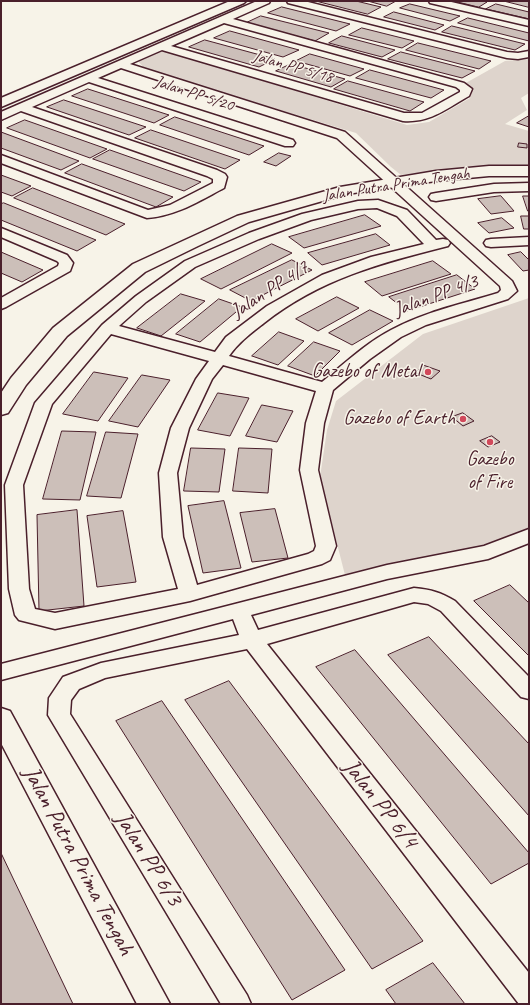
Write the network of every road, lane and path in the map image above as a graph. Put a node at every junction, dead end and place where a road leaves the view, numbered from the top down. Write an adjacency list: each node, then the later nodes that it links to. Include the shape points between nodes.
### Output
1 (240, 1): 11 (street)
2 (265, 1): 5 (street)
3 (292, 1): 8 (street, via 507,56)
4 (434, 1): 6 (street)
5 (222, 19): 7 (street); 7 (street, Jalan PP 5/18, via 460,85 466,89 465,94 426,116 403,118)
6 (529, 23)
7 (161, 46): 9 (street)
8 (529, 54)
9 (120, 64): 10 (street); 17 (street, via 341,135)
10 (88, 78): 12 (street); 14 (street, Jalan PP 5/20)
11 (1, 103)
12 (20, 107): 13 (street); 15 (street, via 212,172 220,177 219,185 171,210 147,214)
13 (1, 116)
14 (289, 143)
15 (1, 159)
16 (529, 171): 17 (street, Jalan Putra Prima Tengah, via 482,172)
17 (395, 182): 21 (street); 29 (street, Jalan Putra Prima Tengah, via 345,190 243,219 139,268 60,332 18,382)
18 (529, 188): 19 (street, via 494,188)
19 (436, 197)
20 (1, 232): 25 (street, via 62,258 66,263 66,268)
21 (456, 239): 24 (street, Jalan PP 4/7); 28 (street, Jalan PP 4/3, via 507,284 509,291 503,296 420,322 395,334)
22 (529, 241): 23 (street)
23 (491, 244)
24 (433, 245): 26 (street, via 402,213 378,204 358,205 307,217 254,236 190,264 141,299); 27 (street, Jalan PP 4/7, via 376,260 327,278 272,309 232,340)
25 (1, 304)
26 (108, 328): 27 (street); 31 (street, via 44,403 14,485 19,589 26,615 55,621)
27 (219, 358): 28 (street); 31 (street, Jalan PP 4/7, via 204,379 180,428 168,473 173,536)
28 (325, 388): 31 (street, via 316,422 309,470 326,546 324,555 315,560)
29 (1, 409)
30 (529, 536): 32 (street, via 488,552 387,572)
31 (190, 594)
32 (239, 610): 33 (street, Jalan PP 6/4); 34 (street)
33 (252, 640): 35 (street, via 414,595 434,597 448,606); 37 (street, Jalan PP 6/4); 39 (street, Jalan PP 6/3, via 95,674 71,683 60,698 59,714)
34 (1, 672)
35 (529, 691)
36 (1, 718): 38 (street, Jalan Putra Prima Tengah)
37 (529, 995)
38 (154, 1004)
39 (237, 1004)

